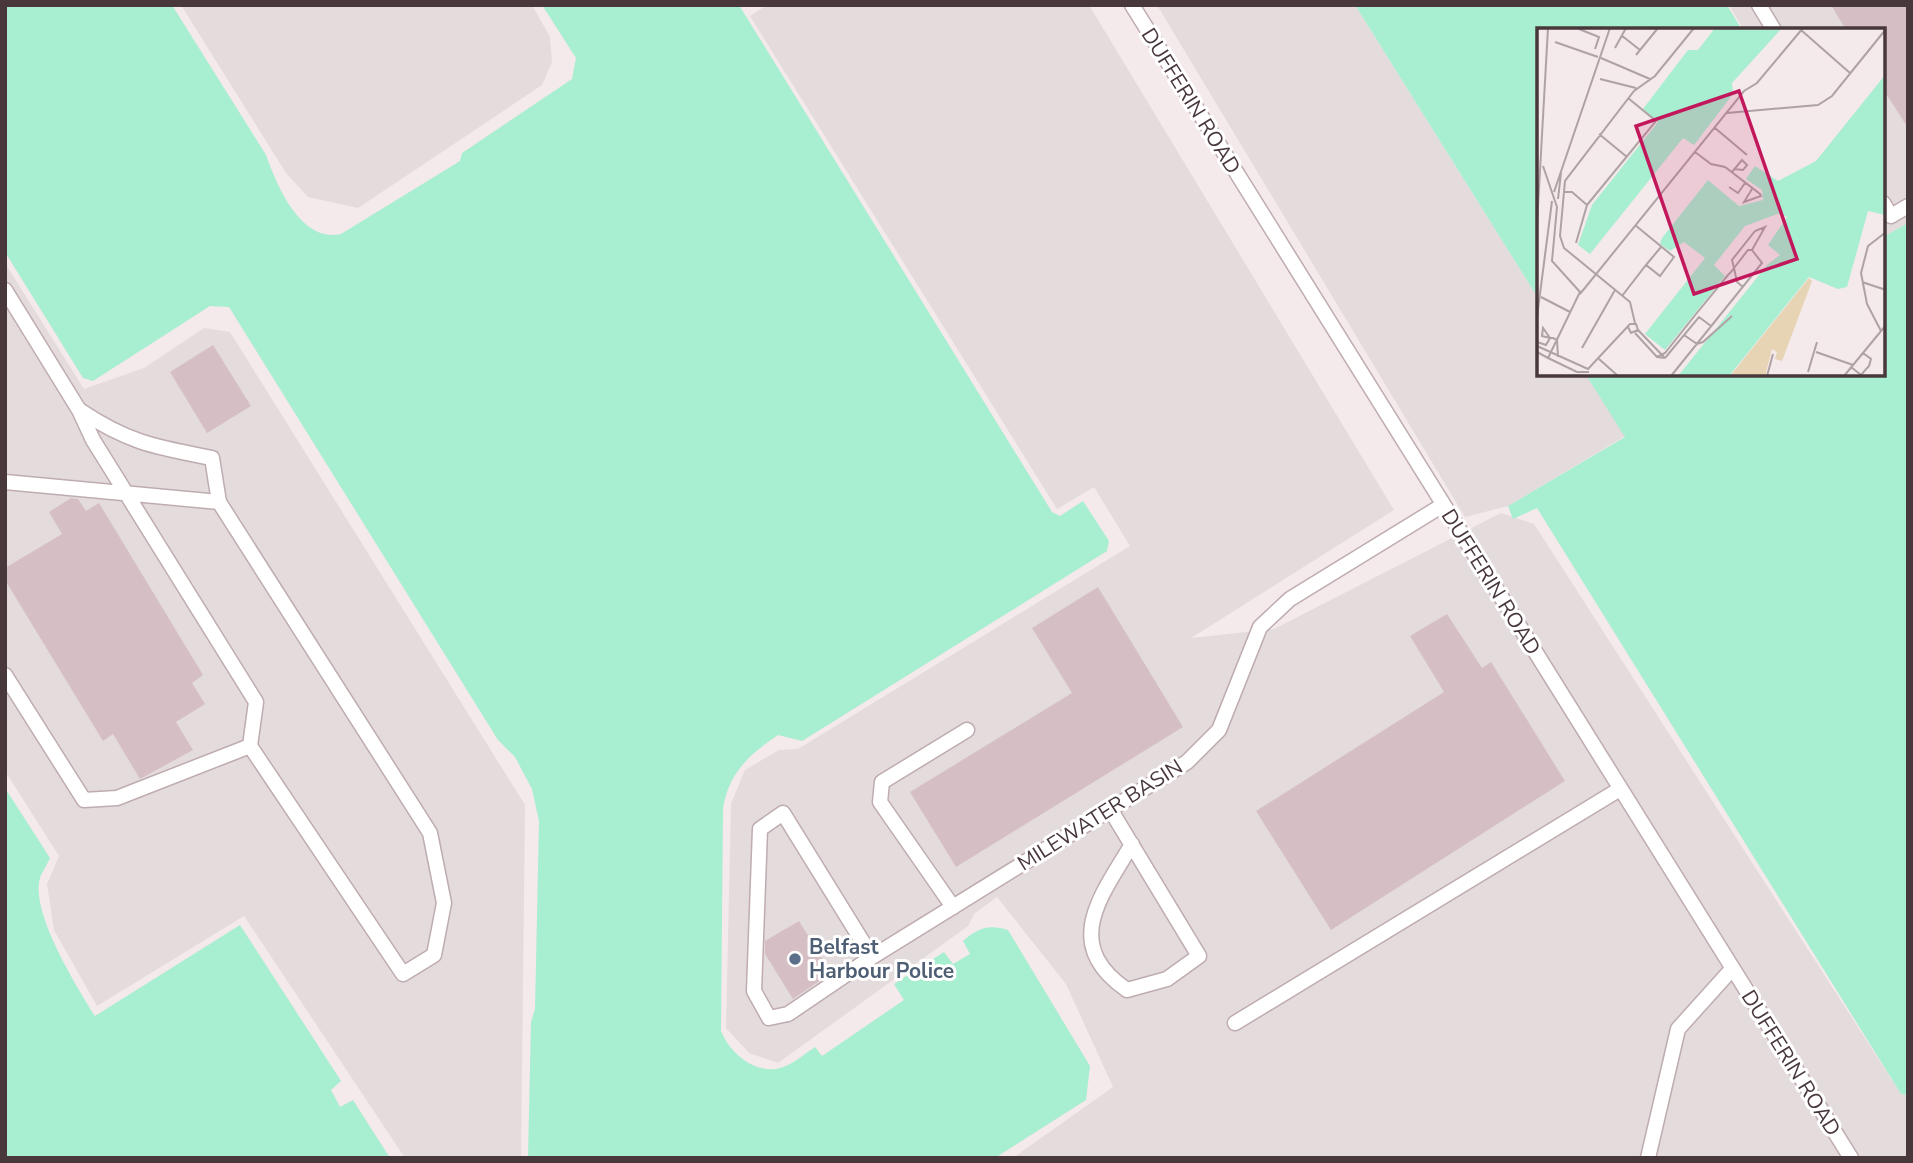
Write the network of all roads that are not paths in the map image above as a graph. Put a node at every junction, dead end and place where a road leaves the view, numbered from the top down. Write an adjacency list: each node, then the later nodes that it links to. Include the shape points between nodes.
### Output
1 (1132, 5): 11 (lane, DUFFERIN ROAD)
2 (1759, 5): 3 (lane)
3 (1773, 28)
4 (1908, 206): 5 (lane, via 1891,216)
5 (1885, 207)
6 (5, 290): 7 (lane)
7 (79, 410): 9 (lane); 10 (lane, via 139,443 212,458)
8 (5, 482): 9 (lane)
9 (129, 495): 10 (lane); 14 (lane, via 256,702)
10 (219, 502): 14 (lane, via 429,832 444,903 434,955 402,974)
11 (1443, 505): 15 (lane, DUFFERIN ROAD); 16 (lane, MILEWATER BASIN, via 1290,599 1260,627 1219,730 1186,762)
12 (5, 675): 14 (lane, via 84,800 117,799)
13 (967, 730): 18 (lane, via 882,782 880,802)
14 (250, 746)
15 (1620, 789): 20 (lane, DUFFERIN ROAD); 21 (lane)
16 (1110, 809): 17 (lane); 18 (lane, MILEWATER BASIN)
17 (1132, 844): 17 (lane, via 1199,956 1167,979 1127,990 1113,981 1097,957 1089,932 1098,900)
18 (953, 907): 19 (lane, MILEWATER BASIN)
19 (873, 957): 19 (lane, MILEWATER BASIN, via 783,813 760,829 754,990 769,1018 788,1014)
20 (1732, 969): 22 (lane, via 1678,1029); 23 (lane, DUFFERIN ROAD)
21 (1235, 1023)
22 (1648, 1158)
23 (1852, 1158)

